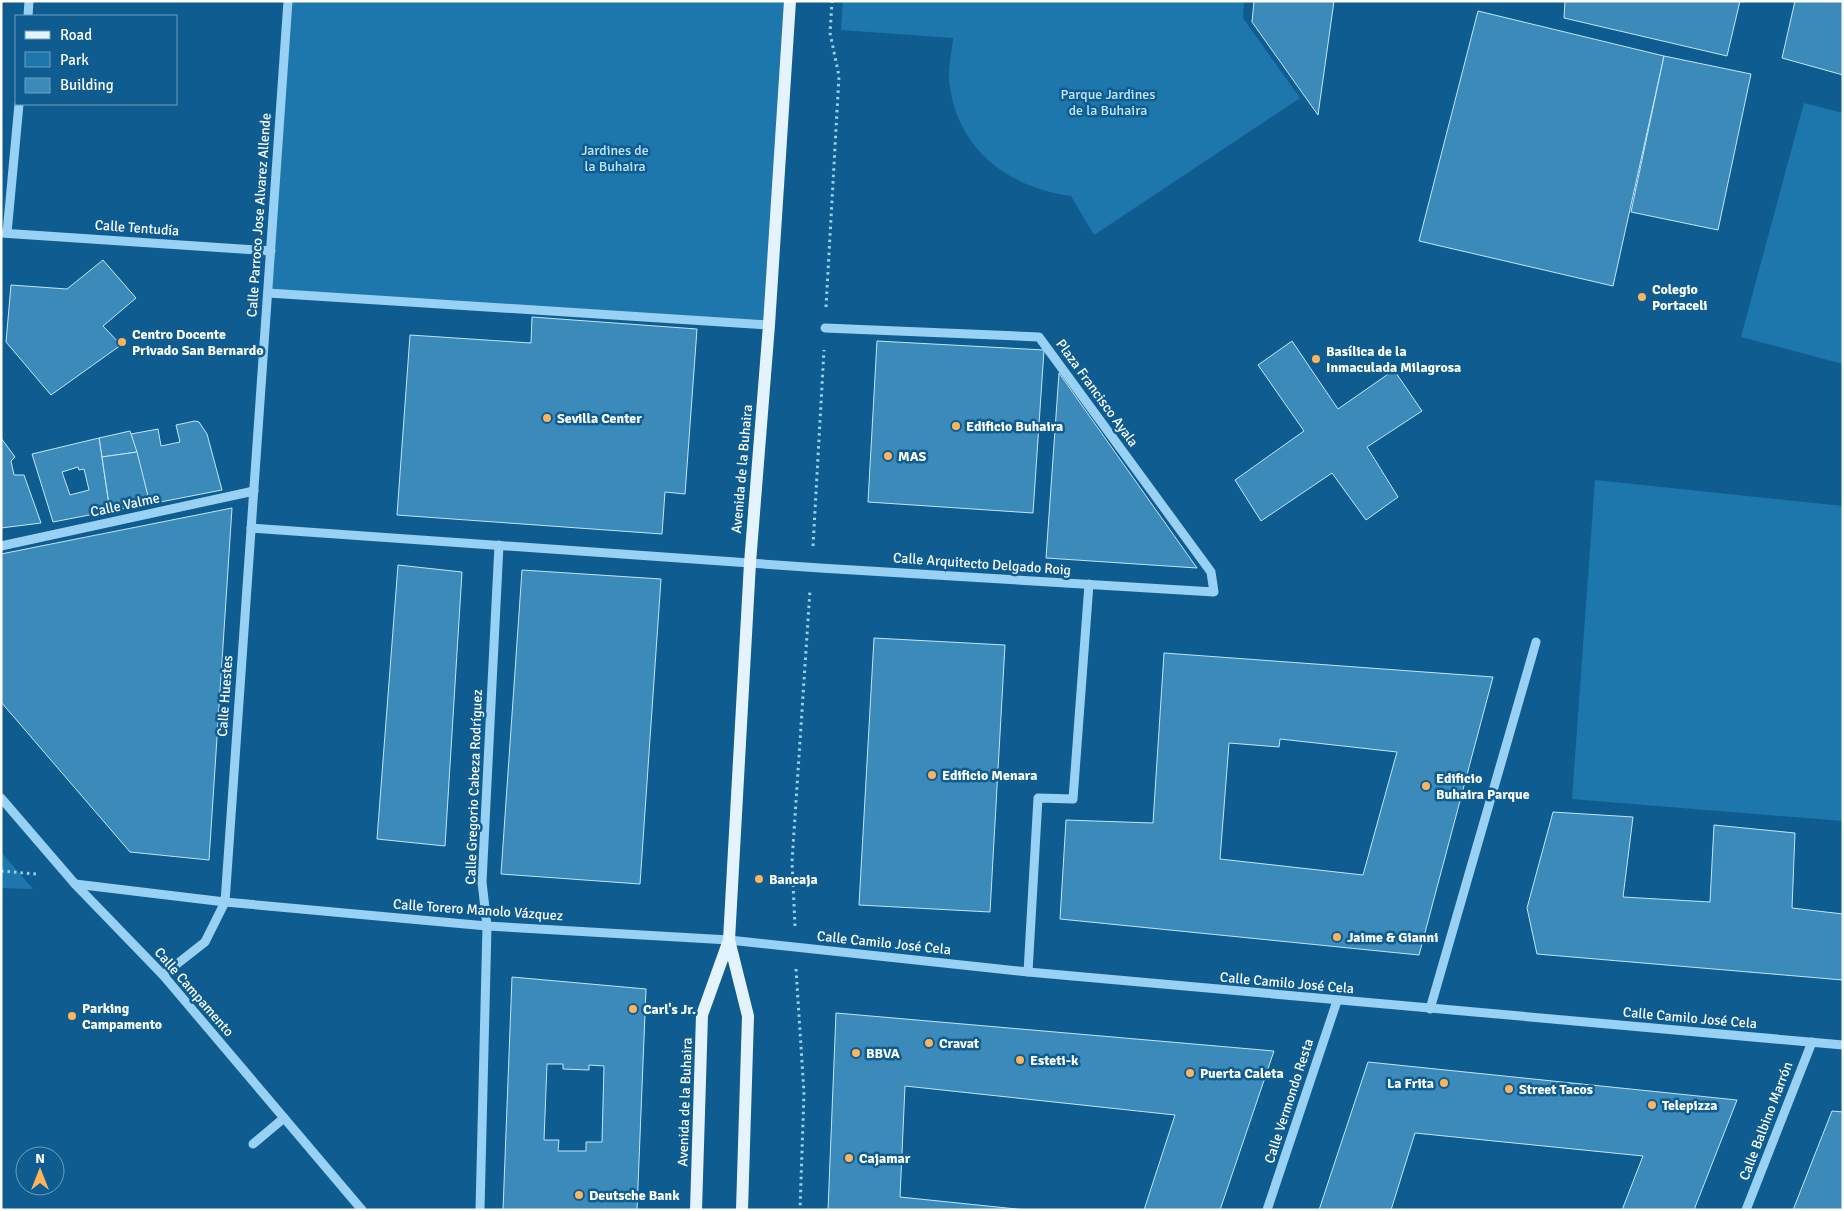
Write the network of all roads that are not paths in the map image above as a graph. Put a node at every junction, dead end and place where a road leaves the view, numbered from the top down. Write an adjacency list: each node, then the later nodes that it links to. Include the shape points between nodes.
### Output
1 (29, 1): 4 (street)
2 (288, 1): 7 (street, Calle Parroco Jose Alvarez Allende)
3 (790, 1): 9 (main road, Avenida de la Buhaira)
4 (28, 15)
5 (19, 105): 6 (street)
6 (4, 233): 7 (street, Calle Tentudía)
7 (271, 251): 8 (street, Calle Parroco Jose Alvarez Allende)
8 (268, 293): 9 (street); 11 (street, Calle Parroco Jose Alvarez Allende)
9 (769, 325): 15 (main road, Avenida de la Buhaira)
10 (825, 328): 17 (street, Plaza Francisco Ayala, via 1039,337 1211,572)
11 (254, 491): 12 (street, Calle Huestes); 14 (street, Calle Valme)
12 (251, 528): 13 (street, Calle Arquitecto Delgado Roig); 21 (street, Calle Huestes)
13 (499, 545): 15 (street, Calle Arquitecto Delgado Roig); 22 (street, Calle Gregorio Cabeza Rodríguez, via 482,882)
14 (1, 546)
15 (750, 563): 16 (street, Calle Arquitecto Delgado Roig); 23 (main road, Avenida de la Buhaira)
16 (1089, 584): 17 (street, Calle Arquitecto Delgado Roig); 24 (street, via 1073,799 1038,798)
17 (1214, 592)
18 (1536, 642): 27 (street)
19 (1, 798): 20 (street, Calle Campamento)
20 (75, 884): 21 (street, Calle Torero Manolo Vázquez); 25 (street, Calle Campamento)
21 (225, 902): 22 (street, Calle Torero Manolo Vázquez); 25 (street, via 204,942)
22 (487, 926): 23 (street, Calle Torero Manolo Vázquez); 33 (street, Calle Gregorio Cabeza Rodríguez)
23 (729, 940): 24 (street, Calle Camilo José Cela); 34 (main road, Avenida de la Buhaira, via 702,1014); 35 (main road, Avenida de la Buhaira, via 748,1016)
24 (1028, 972): 26 (street, Calle Camilo José Cela)
25 (163, 975): 30 (street, Calle Campamento)
26 (1337, 1001): 27 (street, Calle Camilo José Cela); 36 (street, Calle Vermondo Resta)
27 (1430, 1009): 28 (street, Calle Camilo José Cela)
28 (1812, 1042): 29 (street, Calle Camilo José Cela); 37 (street, Calle Balbino Marrón)
29 (1843, 1045)
30 (284, 1118): 31 (street); 32 (street, Calle Campamento)
31 (253, 1144)
32 (362, 1210)
33 (480, 1210)
34 (696, 1210)
35 (742, 1210)
36 (1267, 1210)
37 (1746, 1210)

